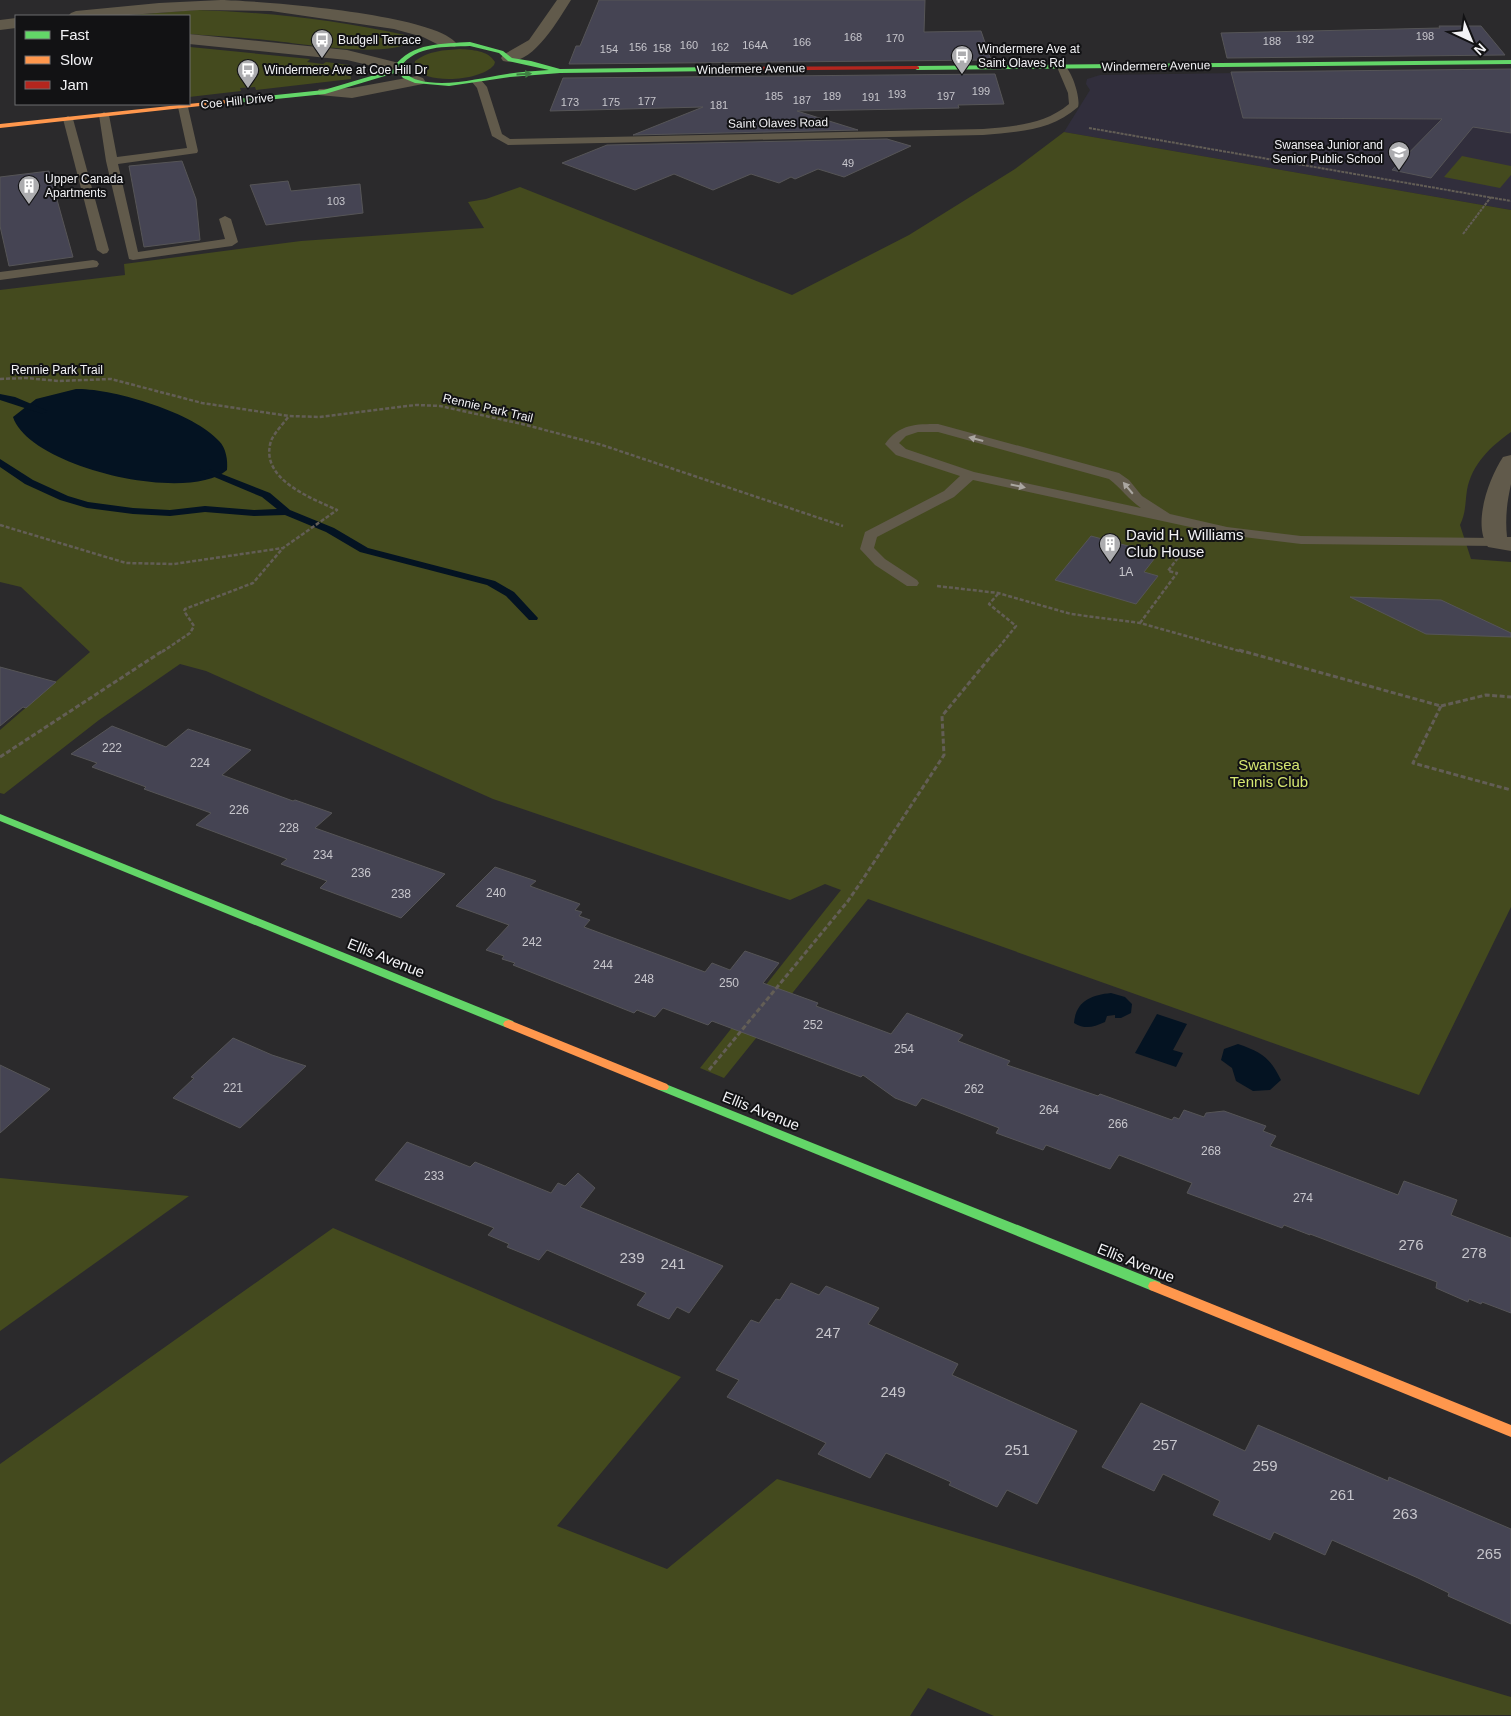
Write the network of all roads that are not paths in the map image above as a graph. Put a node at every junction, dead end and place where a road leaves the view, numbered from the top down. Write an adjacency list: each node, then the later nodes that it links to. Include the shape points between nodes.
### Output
1 (564, 0): 10 (street, via 539,39)
2 (85, 15): 5 (street, Windermere Avenue, via 166,6 242,5 328,13)
3 (15, 23): 4 (street)
4 (0, 25)
5 (421, 33): 7 (street, Windermere Avenue, via 437,36); 8 (street, via 425,38)
6 (190, 39): 9 (street, Windermere Avenue)
7 (449, 44): 8 (street, Windermere Avenue); 10 (street, Windermere Avenue, via 476,45)
8 (419, 50): 9 (street, Windermere Avenue); 13 (street, via 399,61)
9 (347, 55): 13 (street, Windermere Avenue)
10 (505, 56): 14 (street, Windermere Avenue); 16 (street, Windermere Avenue, via 508,68)
11 (1511, 62): 12 (street, Windermere Avenue)
12 (1062, 67): 14 (street, Windermere Avenue); 16 (lane, Saint Olaves Road, via 1074,104 1066,113 1036,126 983,132 508,142 497,136)
13 (398, 69): 15 (street, Windermere Avenue, via 405,77); 17 (street, Coe Hill Drive)
14 (560, 71): 16 (street, Windermere Avenue, one-way to 14)
15 (417, 81): 16 (street, Windermere Avenue, via 446,85); 17 (street, Coe Hill Drive, via 352,92)
16 (482, 81)
17 (325, 92): 18 (street, Coe Hill Drive)
18 (183, 107): 19 (street, Coe Hill Drive); 22 (lane, via 193,151)
19 (104, 115): 20 (street, Coe Hill Drive); 22 (lane)
20 (68, 119): 21 (street, Coe Hill Drive); 24 (lane)
21 (0, 126)
22 (112, 160): 23 (lane, via 133,256 232,242)
23 (225, 219)
24 (102, 250)
25 (92, 264): 26 (lane)
26 (0, 276)
27 (1511, 462): 30 (street, via 1498,487 1493,514)
28 (970, 475): 29 (lane, one-way to 29); 29 (lane, one-way to 28, via 1137,499 1114,476 938,428 913,428 898,434 892,444 900,452); 31 (lane, via 949,494 870,535 867,549 880,562)
29 (1166, 518): 30 (lane, via 1228,531 1301,540)
30 (1504, 543)
31 (912, 583)
32 (0, 817): 33 (street, Ellis Avenue)
33 (1511, 1431)

